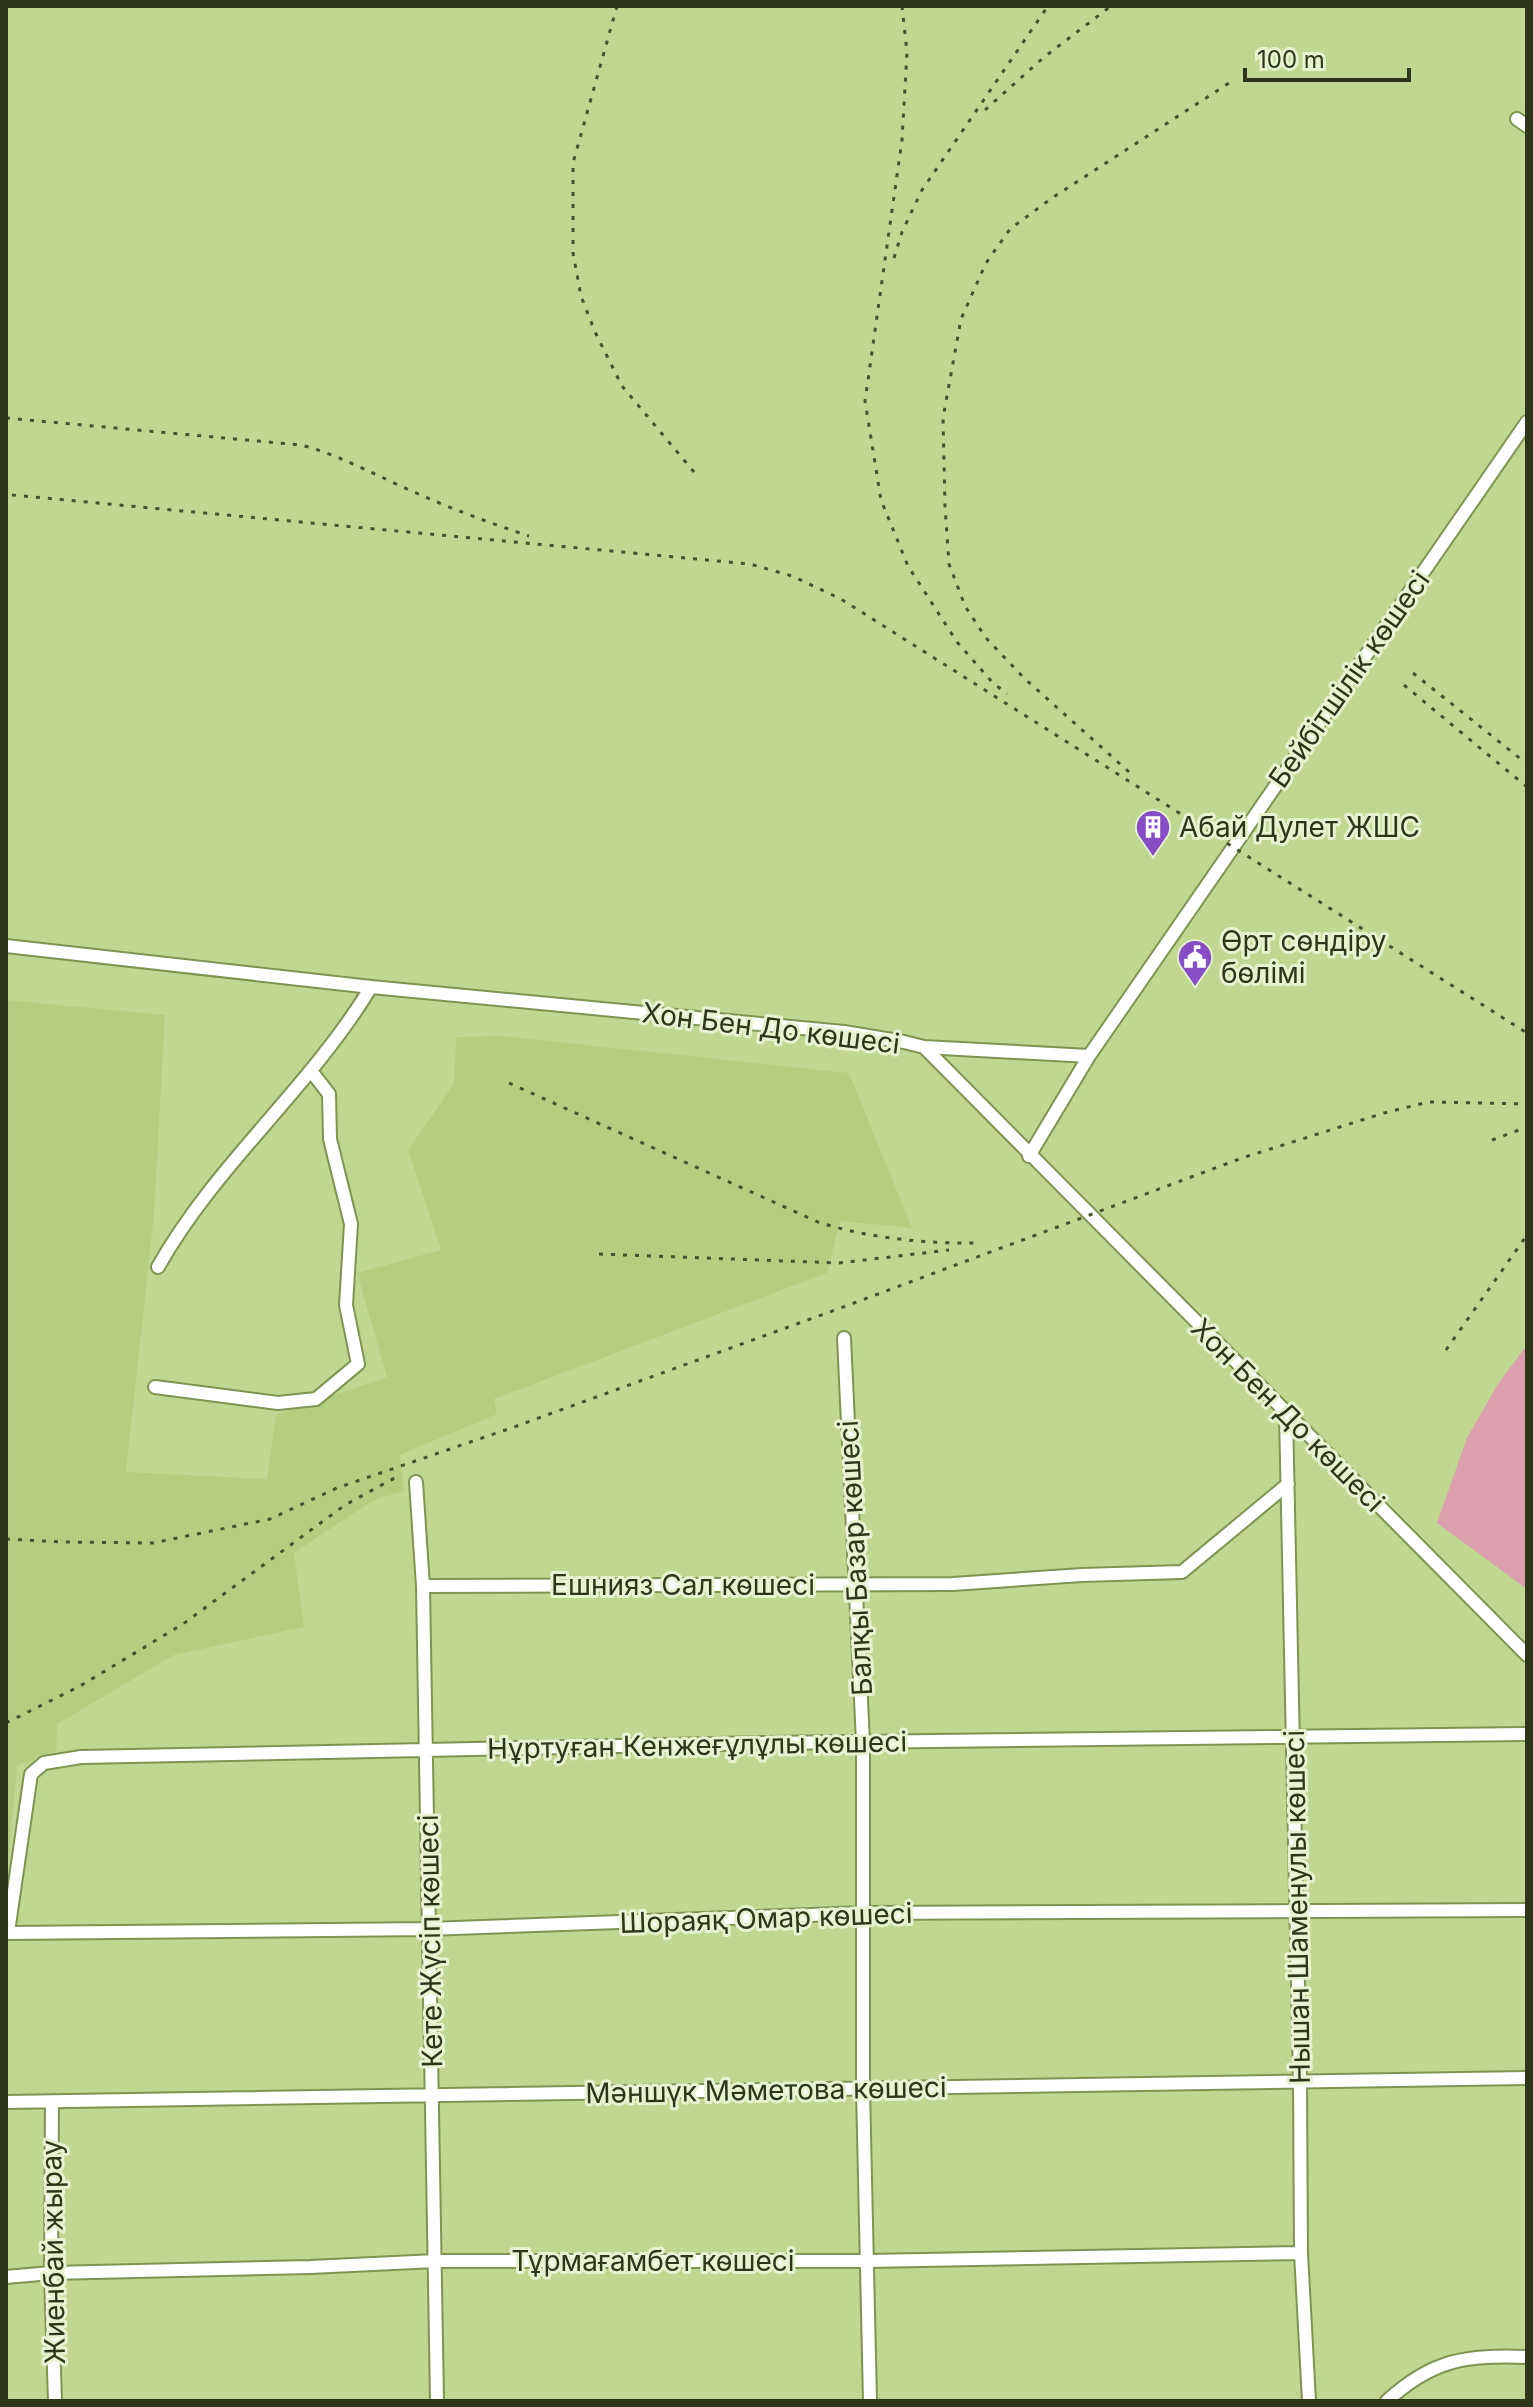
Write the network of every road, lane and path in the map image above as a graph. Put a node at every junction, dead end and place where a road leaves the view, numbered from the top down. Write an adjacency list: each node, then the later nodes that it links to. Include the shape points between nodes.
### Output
1 (1527, 422): 2 (street, Бейбітшілік көшесі)
2 (1520, 442): 6 (street, Бейбітшілік көшесі)
3 (6, 946): 4 (street, Хон Бен До көшесі)
4 (371, 987): 5 (street, Хон Бен До көшесі, via 844,1032); 7 (street)
5 (924, 1047): 6 (street); 8 (street, Хон Бен До көшесі)
6 (1089, 1056): 8 (street, Бейбітшілік көшесі)
7 (311, 1071): 9 (street, via 177,1233); 11 (street, via 329,1094 330,1139 351,1224 346,1305 358,1364 316,1399 278,1403)
8 (1029, 1156): 12 (street, Хон Бен До көшесі)
9 (158, 1267)
10 (844, 1338): 15 (street, Балқы Базар көшесі)
11 (155, 1387)
12 (1286, 1413): 14 (street, Нышан Шаменулы көшесі); 17 (street, Хон Бен До көшесі)
13 (416, 1482): 16 (street, Кете Жүсіп көшесі)
14 (1288, 1484): 15 (street, Ешнияз Сал көшесі, via 1182,1572); 20 (street, Нышан Шаменулы көшесі)
15 (856, 1584): 16 (street, Ешнияз Сал көшесі); 21 (street, Балқы Базар көшесі)
16 (423, 1586): 22 (street, Кете Жүсіп көшесі)
17 (1522, 1642): 18 (street, Хон Бен До көшесі)
18 (1527, 1655)
19 (1527, 1734): 20 (street, Нұртуған Кенжеғұлұлы көшесі)
20 (1293, 1736): 21 (street, Нұртуған Кенжеғұлұлы көшесі); 23 (street, Нышан Шаменулы көшесі)
21 (863, 1742): 22 (street, Нұртуған Кенжеғұлұлы көшесі); 25 (street, Балқы Базар көшесі)
22 (427, 1748): 26 (street, Кете Жүсіп көшесі); 27 (street, Нұртуған Кенжеғұлұлы көшесі, via 81,1757 44,1763 31,1774)
23 (1296, 1910): 24 (street, Шораяқ Омар көшесі); 25 (street, Шораяқ Омар көшесі); 29 (street, Нышан Шаменулы көшесі)
24 (1527, 1910)
25 (864, 1913): 26 (street, Шораяқ Омар көшесі); 30 (street, Балқы Базар көшесі)
26 (428, 1929): 27 (street, Шораяқ Омар көшесі); 31 (street, Кете Жүсіп көшесі)
27 (7, 1932)
28 (1527, 2078): 29 (street, Мәншүк Мәметова көшесі)
29 (1300, 2082): 30 (street, Мәншүк Мәметова көшесі); 34 (street, Нышан Шаменулы көшесі)
30 (863, 2089): 31 (street, Мәншүк Мәметова көшесі); 36 (street, Балқы Базар көшесі)
31 (433, 2096): 33 (street, Мәншүк Мәметова көшесі); 35 (street, Кете Жүсіп көшесі)
32 (6, 2102): 33 (street, Мәншүк Мәметова көшесі)
33 (52, 2102): 37 (street, Жиенбай жырау)
34 (1301, 2253): 36 (street, Тұрмағамбет көшесі); 43 (street, Нышан Шаменулы көшесі)
35 (436, 2261): 36 (street, Тұрмағамбет көшесі); 37 (street, Тұрмағамбет көшесі); 41 (street, Кете Жүсіп көшесі)
36 (867, 2261): 42 (street, Балқы Базар көшесі)
37 (51, 2273): 38 (street, Тұрмағамбет көшесі); 40 (street, Жиенбай жырау)
38 (6, 2277)
39 (1527, 2357): 44 (street, via 1456,2360 1427,2371)
40 (55, 2401)
41 (437, 2401)
42 (870, 2401)
43 (1309, 2401)
44 (1387, 2401)

